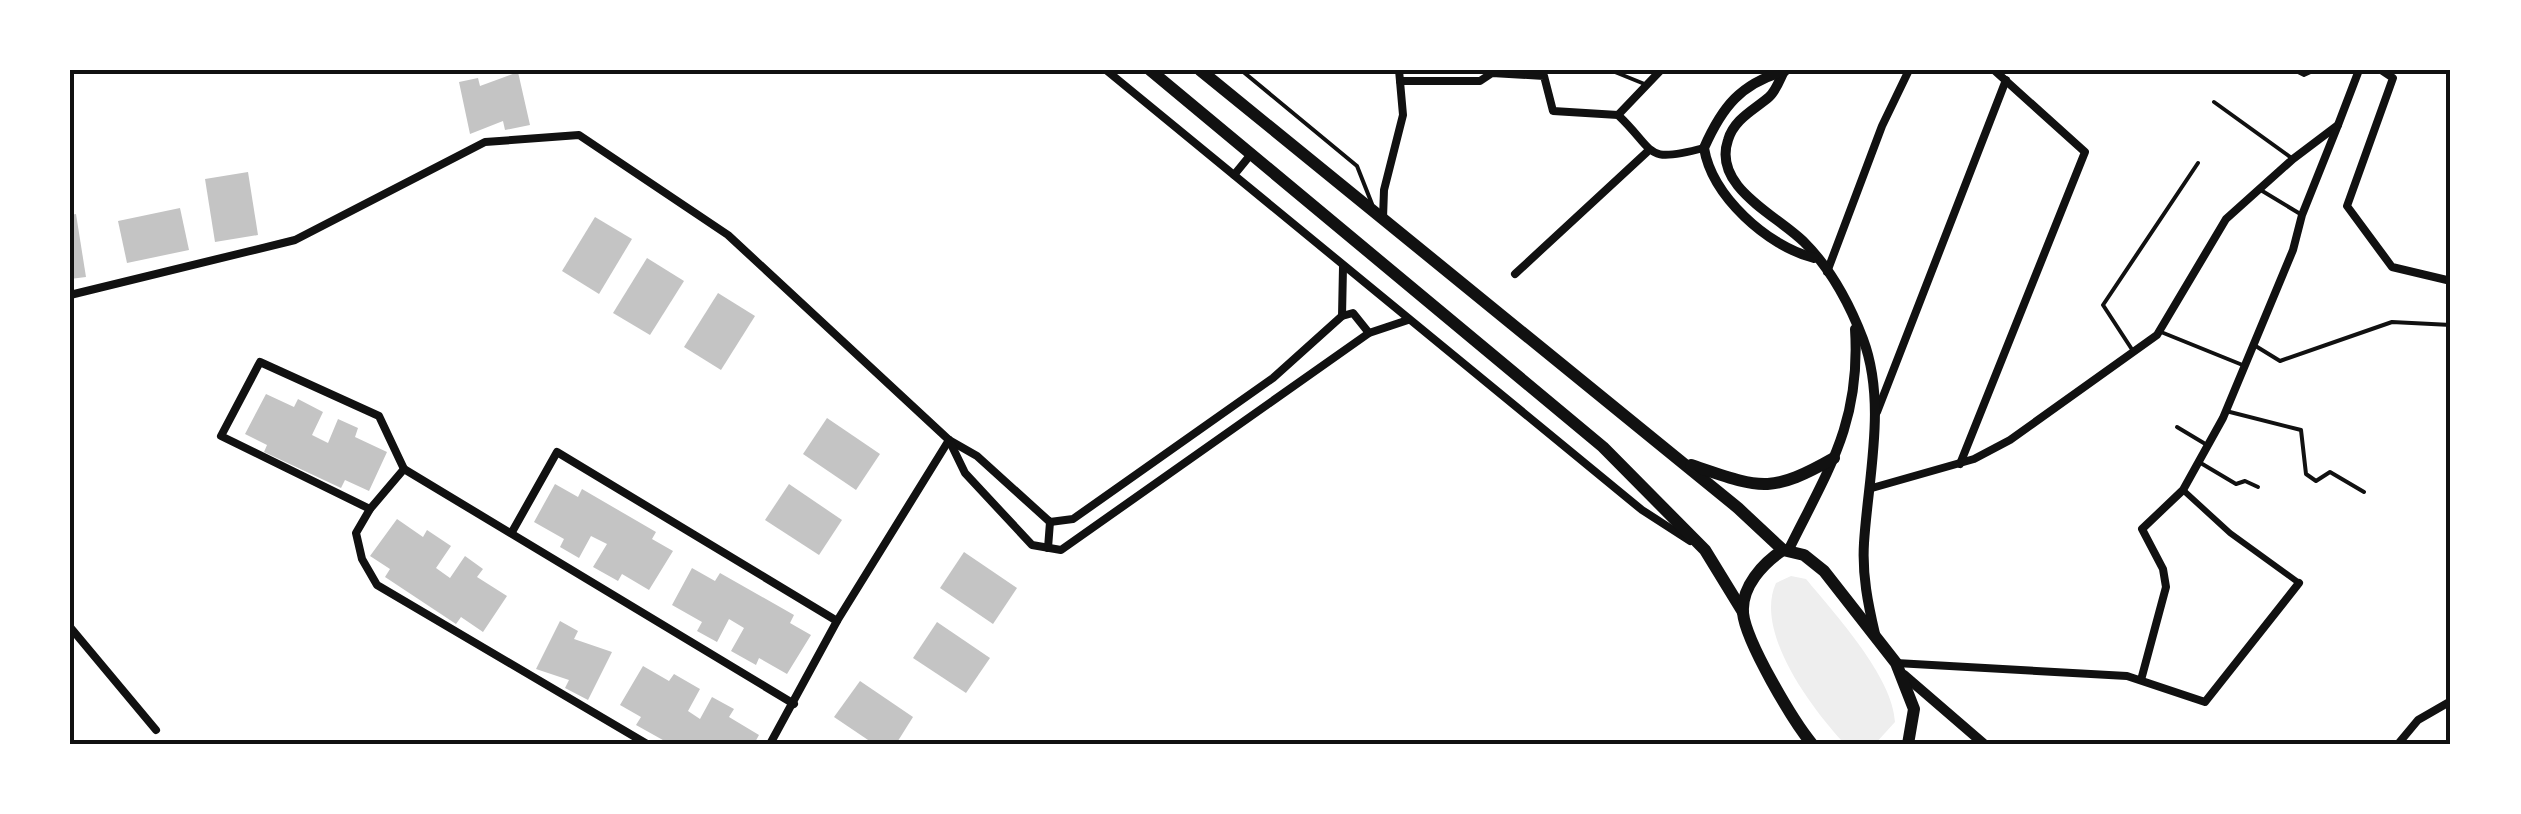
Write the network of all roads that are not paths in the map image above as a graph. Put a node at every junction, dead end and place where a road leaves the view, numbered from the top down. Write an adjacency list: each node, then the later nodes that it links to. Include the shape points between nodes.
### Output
1 (1106, 70): 27 (street)
2 (1150, 70): 24 (highway)
3 (1200, 70): 30 (highway)
4 (1241, 70): 30 (lane, via 1357,166)
5 (1398, 70): 17 (street)
6 (1610, 70): 18 (lane)
7 (1661, 70): 18 (street)
8 (1785, 70): 15 (street); 31 (street, via 1772,95 1728,135 1724,155 1742,191 1808,245)
9 (1909, 70): 33 (street)
10 (1994, 70): 16 (street)
11 (2294, 70): 12 (lane)
12 (2316, 70)
13 (2359, 70): 21 (street)
14 (2382, 70): 35 (street, via 2393,78 2347,206 2392,268)
15 (1760, 74): 22 (street, via 1732,97)
16 (2006, 80): 47 (street); 54 (street, via 2085,152)
17 (1400, 81): 20 (street, via 1544,76 1554,112); 30 (street, via 1404,115)
18 (1647, 85): 20 (street)
19 (2214, 102): 25 (lane)
20 (1618, 116): 23 (street)
21 (2338, 126): 25 (street); 29 (street)
22 (1704, 148): 23 (street, via 1671,157); 31 (street, via 1718,190 1758,226)
23 (1647, 152): 34 (street)
24 (1252, 153): 27 (street); 64 (highway, via 1604,447)
25 (2293, 158): 28 (street)
26 (2198, 162): 44 (lane, via 2103,305)
27 (1234, 175): 32 (street)
28 (2258, 189): 29 (lane); 41 (street, via 2226,219)
29 (2302, 215): 43 (street)
30 (1379, 216): 52 (highway)
31 (1814, 258): 33 (street)
32 (1343, 268): 37 (street); 39 (street)
33 (1827, 272): 38 (street)
34 (1514, 274)
35 (2451, 281)
36 (70, 295): 49 (street, via 295,240 485,142 579,135 728,235)
37 (1342, 316): 42 (street, via 1354,313); 61 (street, via 1273,378 1073,518)
38 (1854, 318): 47 (street, via 1871,369); 51 (street, via 1858,376)
39 (1408, 320): 42 (street); 64 (street, via 1642,510)
40 (2451, 325): 43 (lane, via 2392,322 2280,361)
41 (2159, 331): 44 (street); 45 (lane)
42 (1369, 333): 63 (street, via 1061,550)
43 (2254, 344): 45 (street)
44 (2133, 351): 54 (street, via 2010,440)
45 (2244, 366): 46 (street)
46 (2226, 411): 50 (street); 59 (lane, via 2301,430 2306,474 2316,482 2330,472)
47 (1874, 422): 57 (street)
48 (2177, 426): 50 (lane)
49 (949, 440): 61 (street, via 977,456); 63 (street, via 965,472 1005,516 1032,545); 68 (street)
50 (2208, 445): 53 (street)
51 (1834, 458): 52 (highway, via 1792,482 1756,487); 65 (street)
52 (1682, 462): 65 (highway)
53 (2199, 462): 56 (lane, via 2236,484 2245,480); 58 (street)
54 (1960, 464): 57 (street)
55 (404, 468): 60 (street); 60 (street, via 379,416 260,362 221,436); 62 (street)
56 (2258, 487)
57 (1872, 488): 70 (street, via 1864,561)
58 (2183, 490): 66 (street); 72 (street, via 2142,529 2166,587)
59 (2364, 492)
60 (370, 508): 77 (street, via 356,533 377,585)
61 (1050, 522): 63 (street)
62 (512, 532): 68 (street, via 557,452); 74 (street)
63 (1048, 548)
64 (1704, 550): 67 (highway)
65 (1785, 551): 67 (highway, via 1758,571); 70 (highway, via 1804,555 1824,571)
66 (2299, 582): 72 (street, via 2204,702)
67 (1743, 612): 76 (highway, via 1770,677)
68 (836, 621): 74 (street)
69 (70, 628): 75 (street)
70 (1875, 635): 71 (highway)
71 (1900, 669): 72 (street, via 2017,666); 79 (highway, via 1914,709); 80 (street)
72 (2141, 680)
73 (2451, 701): 81 (street, via 2418,720)
74 (794, 704): 78 (street)
75 (156, 730)
76 (1811, 743)
77 (647, 744)
78 (770, 744)
79 (1908, 744)
80 (1984, 744)
81 (2398, 744)

